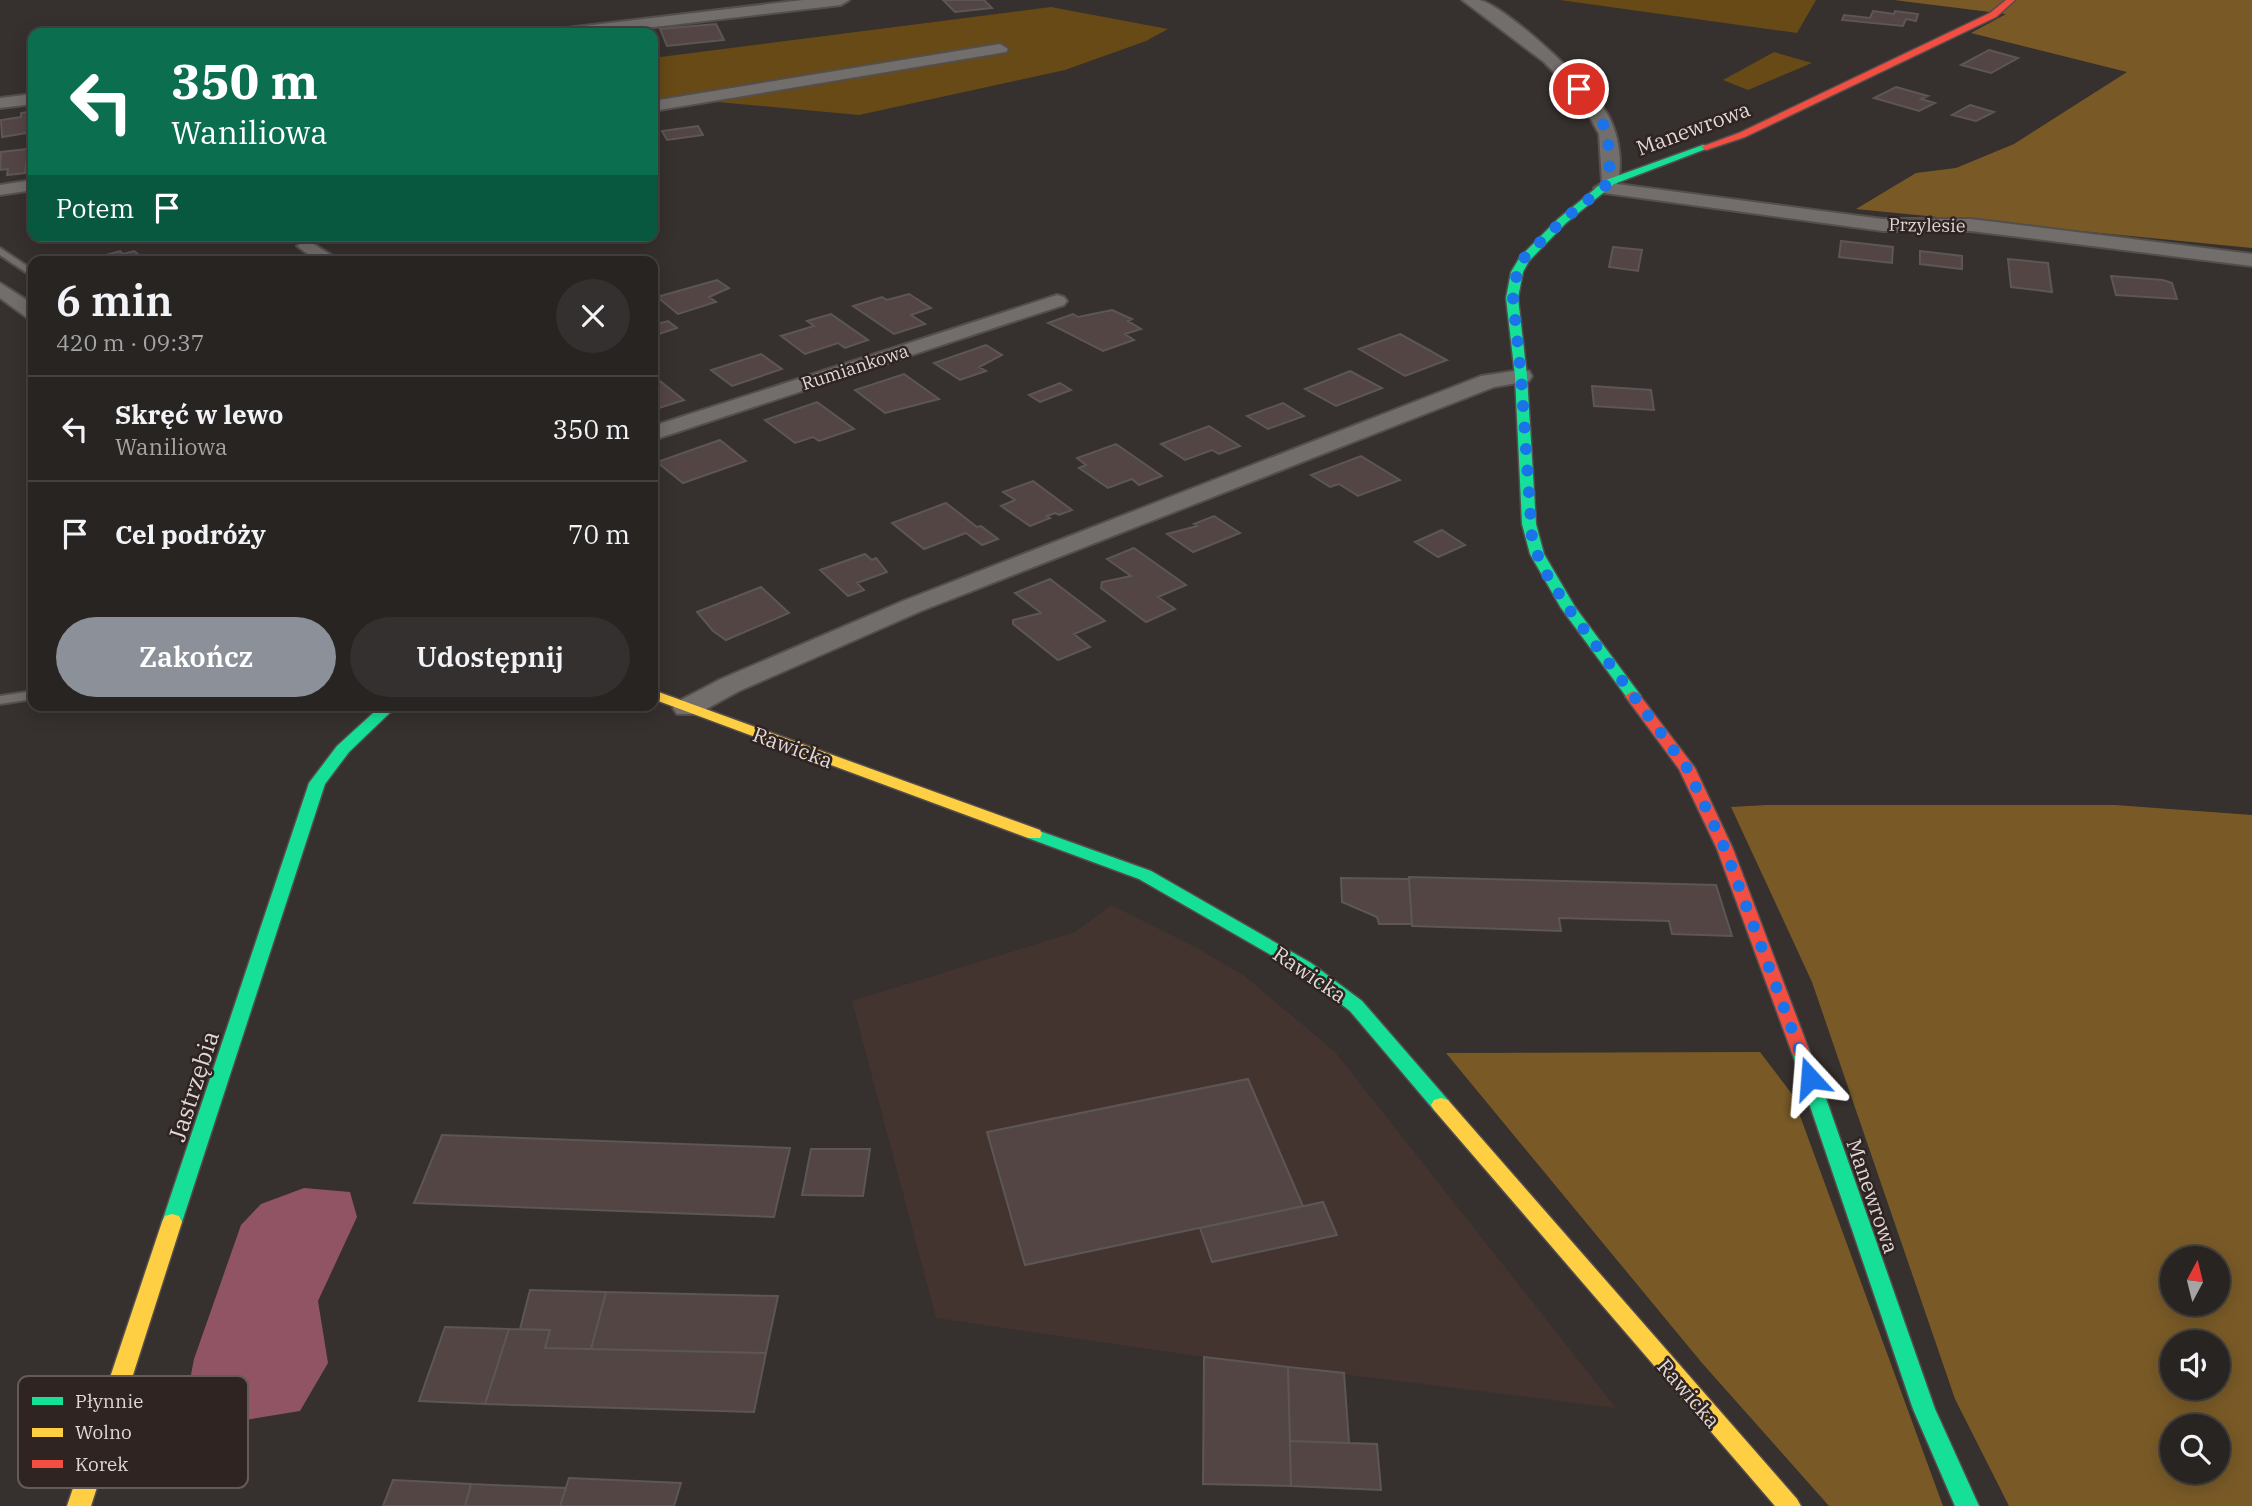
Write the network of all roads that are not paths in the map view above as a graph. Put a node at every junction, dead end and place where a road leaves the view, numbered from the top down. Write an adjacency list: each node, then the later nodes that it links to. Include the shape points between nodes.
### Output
1 (841, 0): 4 (street)
2 (1470, 0): 9 (street, via 1561,70 1595,108 1608,134)
3 (2011, 0): 9 (street, Manewrowa, via 1993,15 1742,135)
4 (609, 28)
5 (1000, 49): 8 (street)
6 (28, 100): 7 (street)
7 (0, 103)
8 (658, 105)
9 (1607, 185): 15 (street, Przylesie, via 1883,225 1971,225); 20 (street, Manewrowa, via 1562,221 1524,258 1517,272 1513,298)
10 (28, 186): 11 (street)
11 (0, 190)
12 (307, 246): 14 (street)
13 (0, 251): 16 (lane)
14 (323, 256)
15 (2252, 260)
16 (28, 271)
17 (0, 289): 19 (street)
18 (1057, 301): 21 (street, Rumiankowa)
19 (28, 309)
20 (1521, 376): 25 (street, via 1489,381 912,606); 31 (street, Manewrowa, via 1529,524 1541,565 1687,768 1725,849 1924,1409)
21 (658, 431)
22 (28, 696): 24 (lane)
23 (658, 696): 25 (street, Rawicka)
24 (0, 700)
25 (687, 708): 30 (street, Rawicka, via 1145,875 1305,967 1356,1006)
26 (384, 711): 27 (street, Jastrzębia, via 343,749 317,783)
27 (122, 1376)
28 (85, 1488): 29 (street, Jastrzębia)
29 (79, 1506)
30 (1788, 1506)
31 (1967, 1506)

